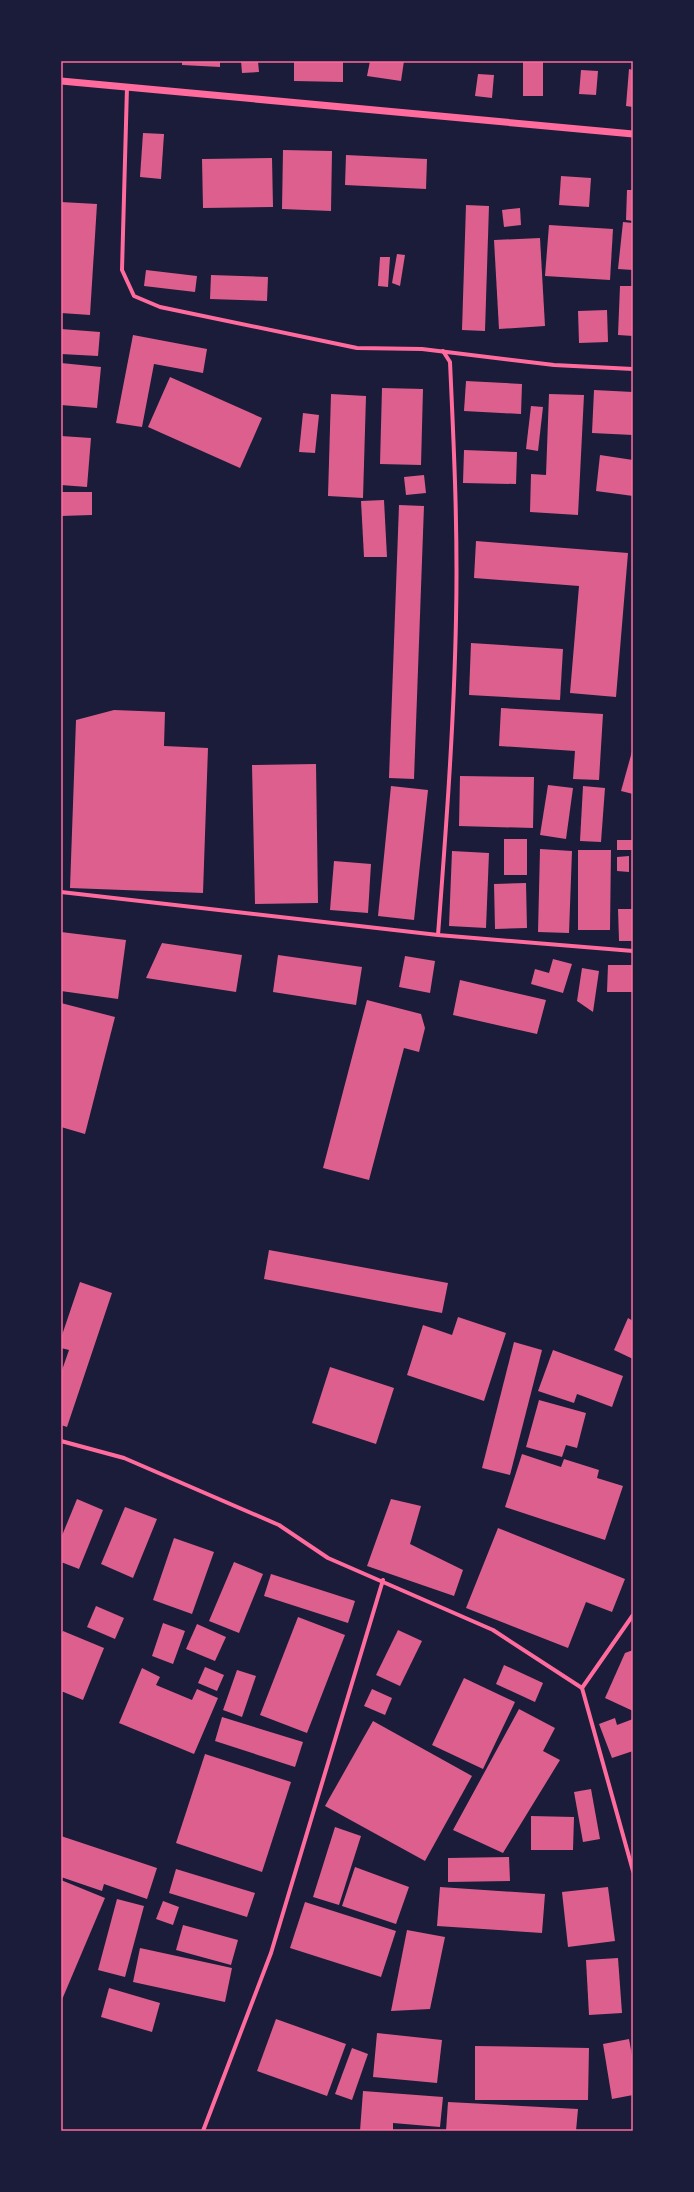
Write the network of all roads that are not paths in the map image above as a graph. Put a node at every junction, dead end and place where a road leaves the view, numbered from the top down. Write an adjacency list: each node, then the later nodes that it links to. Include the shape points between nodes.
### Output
1 (61, 81): 2 (street)
2 (127, 87): 3 (street); 4 (street, via 122,270 134,296 160,307 357,348)
3 (633, 134)
4 (443, 351): 5 (street, via 554,365); 7 (street, via 450,362 455,470 456,618 451,766)
5 (633, 369)
6 (61, 892): 7 (street)
7 (438, 935): 8 (street)
8 (633, 951)
9 (61, 1441): 10 (street, via 124,1458 272,1522 328,1558)
10 (383, 1580): 12 (street, via 493,1630); 14 (street, via 271,1953)
11 (633, 1615): 12 (street)
12 (582, 1688): 13 (street)
13 (633, 1871)
14 (203, 2131)

